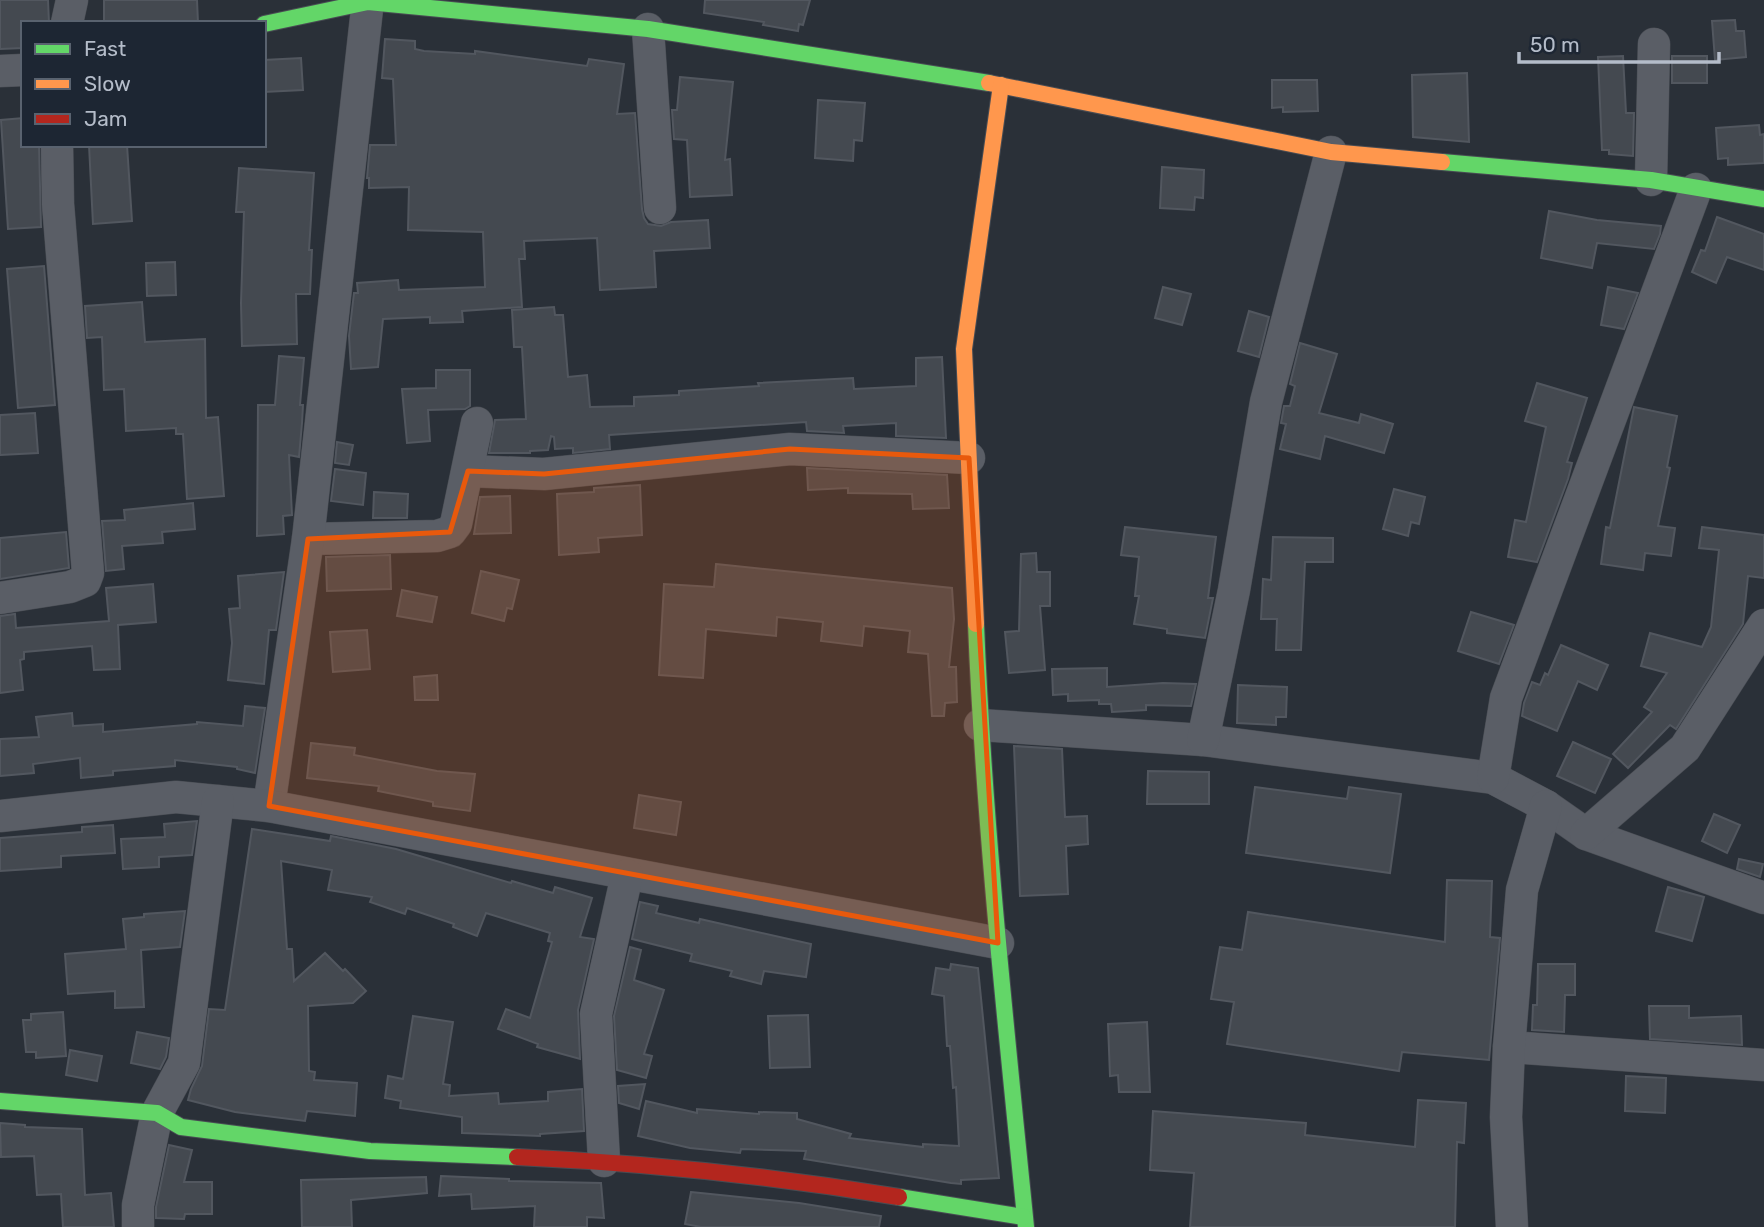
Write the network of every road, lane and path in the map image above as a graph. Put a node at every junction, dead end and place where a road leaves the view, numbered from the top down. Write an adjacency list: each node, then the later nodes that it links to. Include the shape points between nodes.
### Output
1 (72, 0): 3 (street)
2 (368, 1): 4 (street); 5 (street); 19 (street)
3 (67, 21)
4 (266, 24)
5 (648, 29): 9 (street); 15 (street)
6 (1654, 44): 12 (street)
7 (21, 70): 8 (street)
8 (0, 71)
9 (1001, 85): 11 (street); 17 (street, via 964,349)
10 (57, 147): 20 (street, via 88,573 85,580 70,587)
11 (1331, 152): 12 (street); 23 (street, via 1266,402)
12 (1651, 180): 13 (street)
13 (1696, 189): 14 (street); 24 (street, via 1506,698)
14 (1764, 199)
15 (660, 208)
16 (477, 424): 18 (street)
17 (969, 458): 18 (street, via 790,449 544,474); 22 (street)
18 (468, 471): 19 (street, via 450,532)
19 (308, 539): 26 (street)
20 (0, 598)
21 (1763, 630): 29 (street, via 1685,748)
22 (980, 725): 23 (street); 32 (street)
23 (1203, 740): 24 (street)
24 (1493, 778): 27 (street)
25 (218, 801): 26 (street); 28 (street, via 176,797); 36 (street, via 184,1063)
26 (269, 806): 30 (street)
27 (1546, 806): 29 (street); 33 (street, via 1522,890)
28 (0, 816)
29 (1586, 835): 31 (street)
30 (627, 875): 32 (street); 37 (street, via 596,1014)
31 (1764, 898)
32 (998, 943): 38 (street)
33 (1509, 1047): 34 (street); 40 (street, via 1506,1117)
34 (1764, 1065)
35 (0, 1101): 36 (street)
36 (157, 1112): 37 (street, via 181,1127 370,1151); 39 (street, via 138,1205)
37 (604, 1161): 38 (street, via 802,1181)
38 (1024, 1222)
39 (138, 1227)
40 (1512, 1227)

